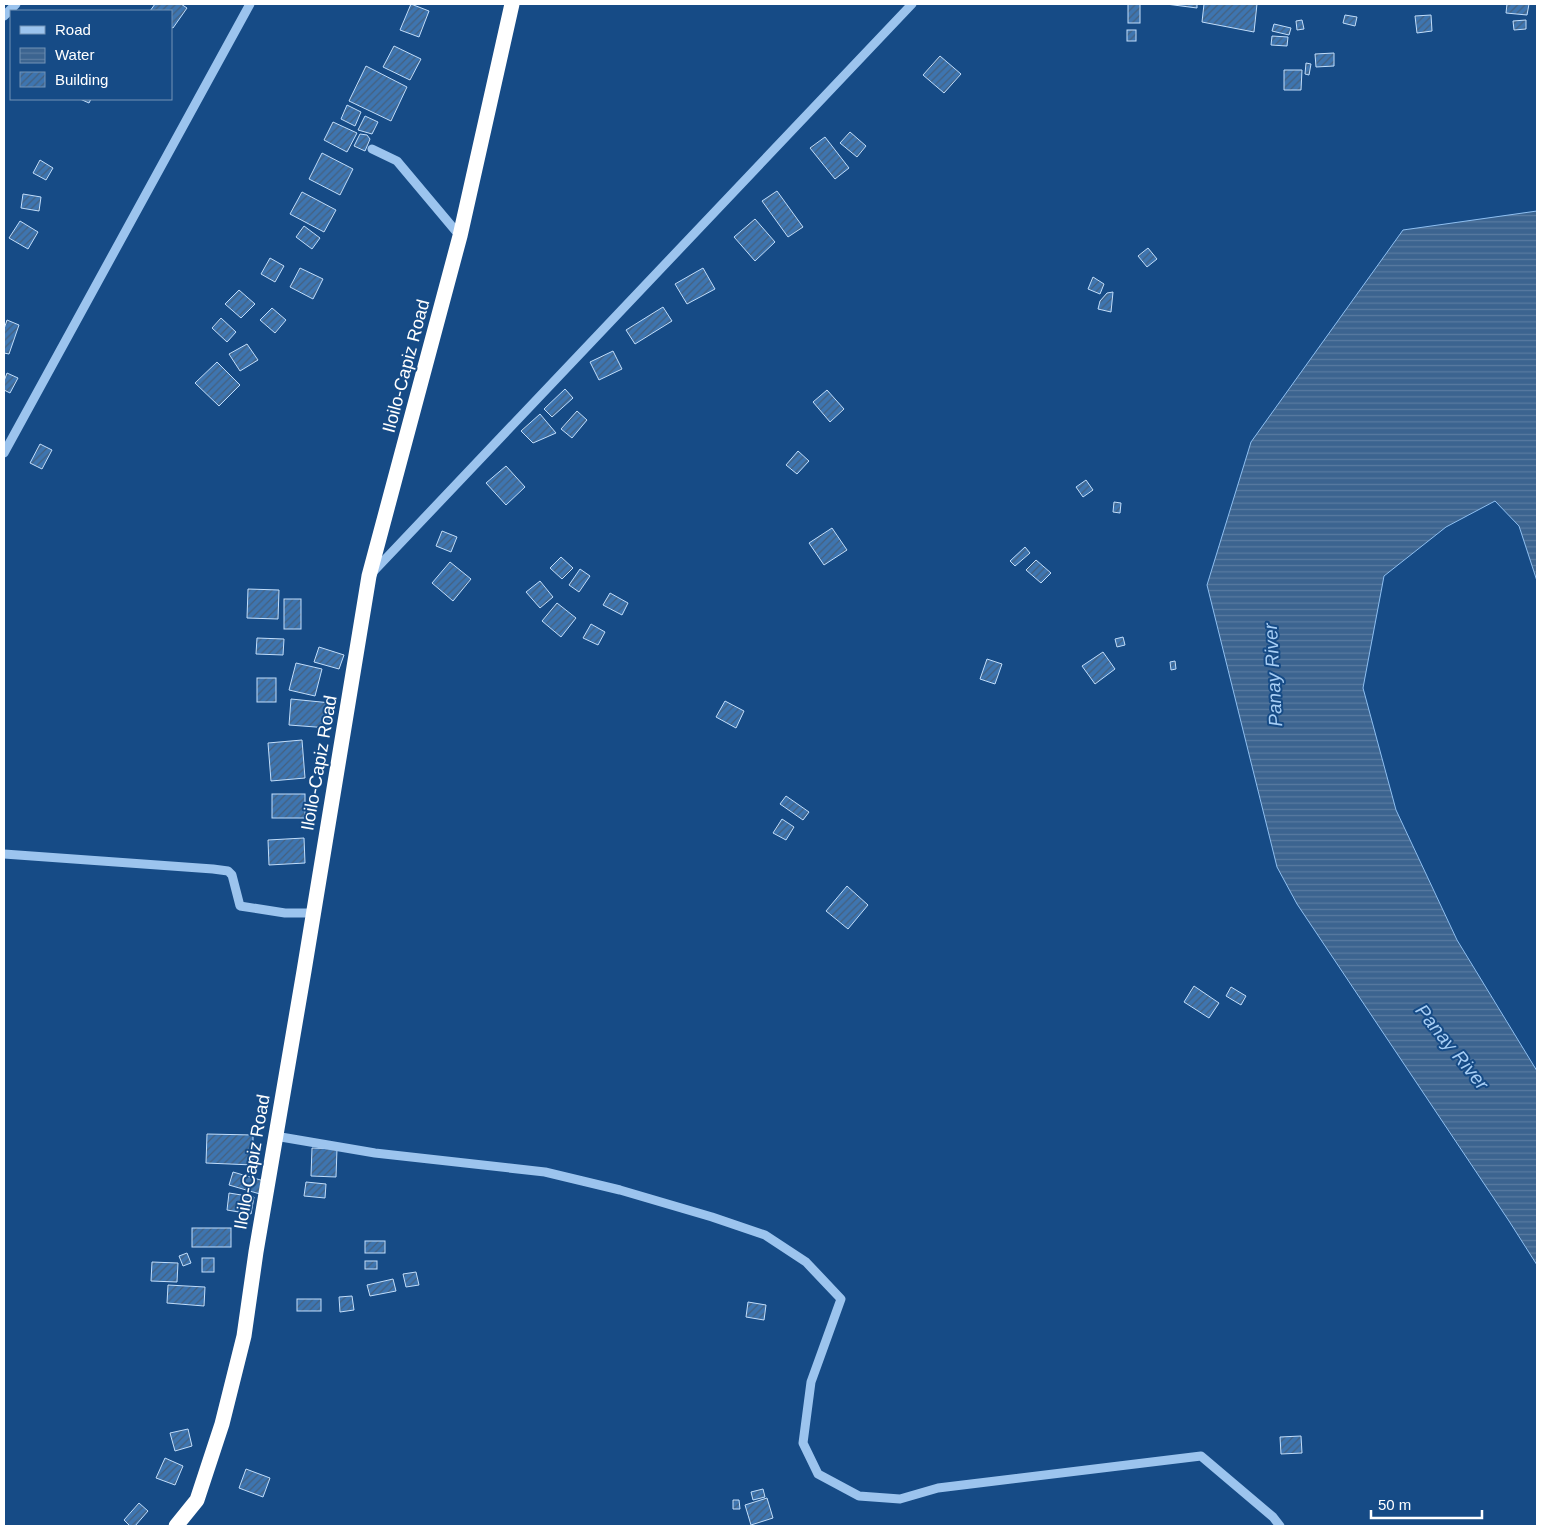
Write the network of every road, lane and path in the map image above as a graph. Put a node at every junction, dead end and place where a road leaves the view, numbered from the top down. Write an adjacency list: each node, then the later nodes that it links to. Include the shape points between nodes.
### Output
1 (16, 4): 5 (street)
2 (250, 4): 8 (street)
3 (512, 4): 7 (highway, Iloilo-Capiz Road)
4 (912, 4): 9 (street)
5 (4, 16)
6 (372, 149): 7 (street, via 397,161)
7 (460, 236): 9 (highway, Iloilo-Capiz Road)
8 (4, 453)
9 (369, 576): 11 (highway, Iloilo-Capiz Road)
10 (4, 854): 11 (street, via 228,871 240,906 285,913)
11 (313, 913): 12 (highway, Iloilo-Capiz Road)
12 (275, 1136): 13 (highway, Iloilo-Capiz Road, via 244,1336 224,1416 197,1500); 14 (street, via 375,1153 545,1172 620,1190 765,1235 806,1262 841,1299 811,1382 803,1443 818,1474 860,1496 900,1499 938,1488 1201,1456)
13 (176, 1526)
14 (1280, 1526)

